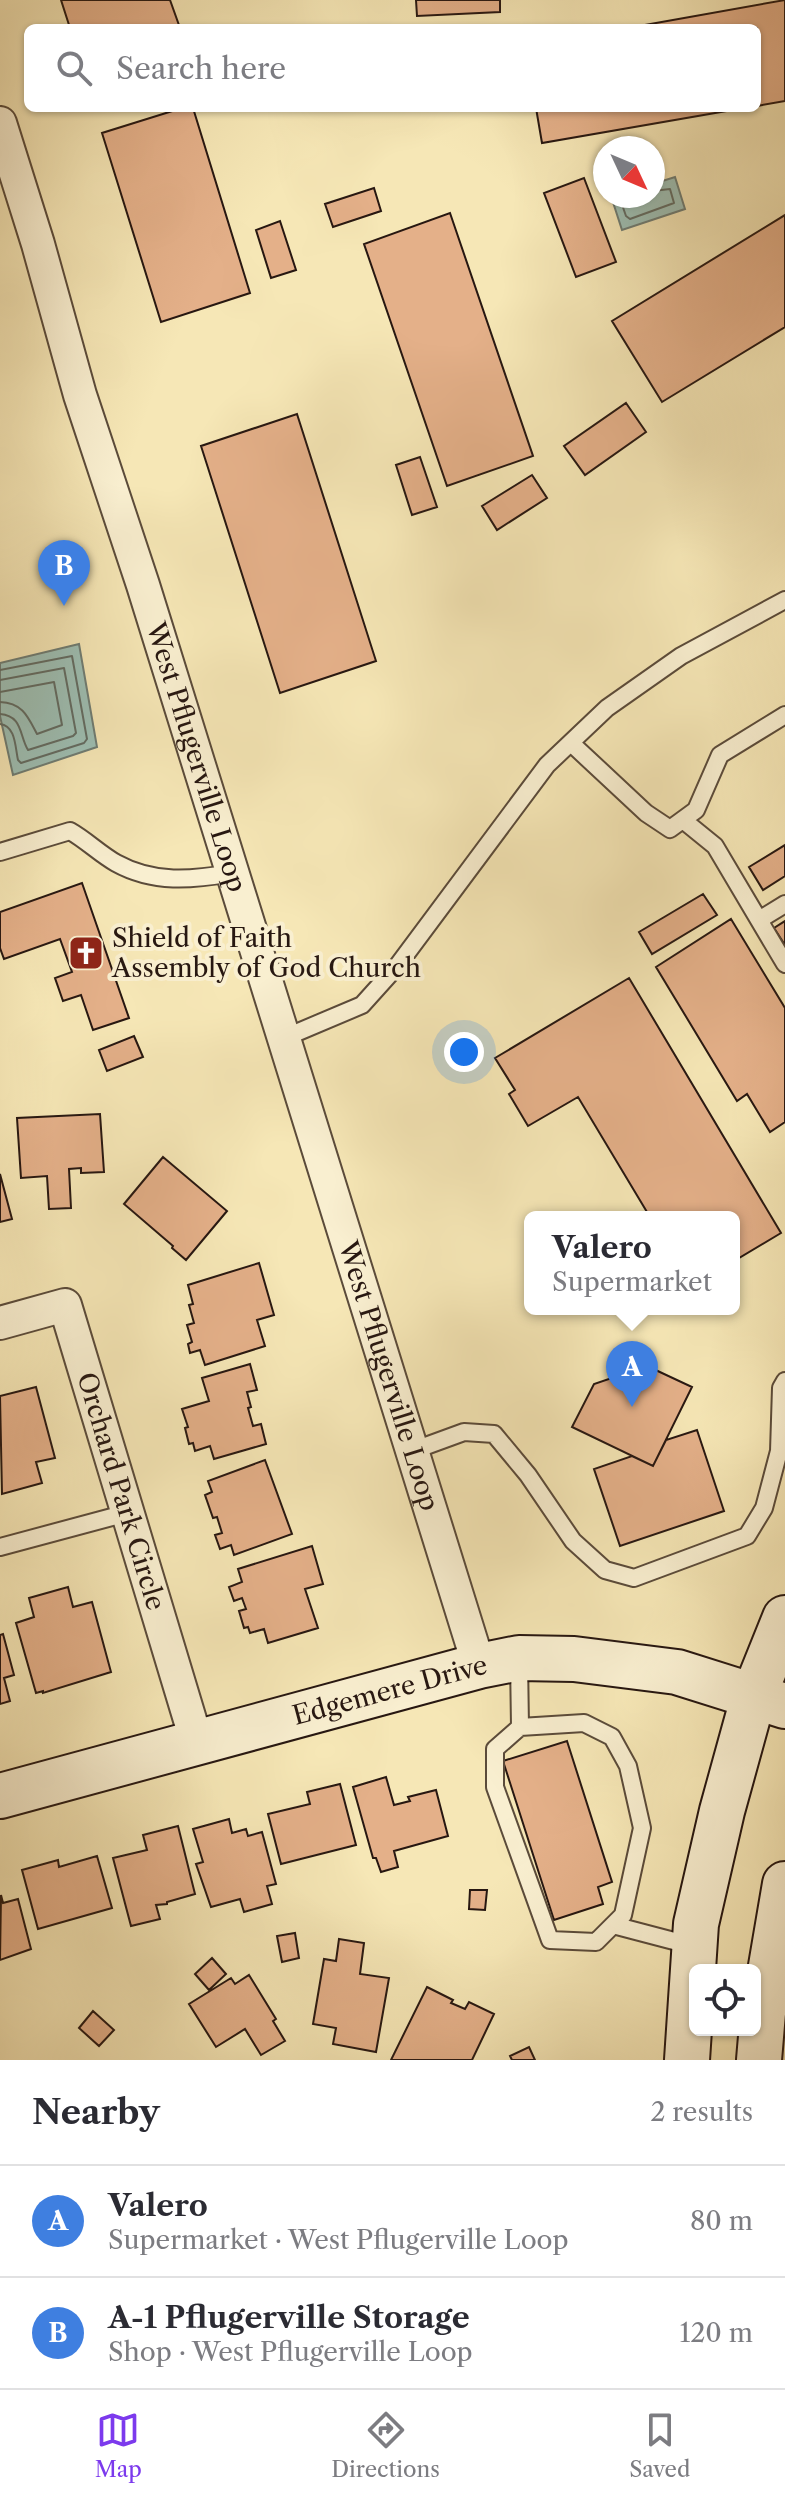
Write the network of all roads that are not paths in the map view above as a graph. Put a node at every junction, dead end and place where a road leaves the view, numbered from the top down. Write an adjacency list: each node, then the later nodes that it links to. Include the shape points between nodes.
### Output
1 (0, 123): 7 (street, West Pflugerville Loop)
2 (785, 600): 4 (lane, via 681,656 607,708)
3 (785, 715): 5 (lane, via 720,755 696,810)
4 (571, 743): 5 (lane, via 646,813 670,829); 11 (lane, via 547,765 398,965 362,1005)
5 (683, 820): 9 (lane, via 715,846)
6 (0, 852): 7 (lane, via 70,831 116,863 157,877 199,879)
7 (232, 873): 11 (street, West Pflugerville Loop)
8 (785, 904): 9 (lane)
9 (759, 920): 10 (lane)
10 (785, 964)
11 (284, 1038): 14 (street, West Pflugerville Loop)
12 (0, 1323): 15 (street, Orchard Park Circle, via 65,1305)
13 (785, 1381): 14 (lane, via 779,1451 764,1508 747,1536 634,1578 605,1570 573,1541 494,1434 464,1432)
14 (412, 1451): 18 (street, West Pflugerville Loop)
15 (127, 1513): 16 (lane); 21 (street, Orchard Park Circle)
16 (0, 1547)
17 (785, 1618): 19 (street)
18 (499, 1662): 19 (street, Edgemere Drive, via 574,1659 677,1672); 20 (lane); 21 (street, Edgemere Drive)
19 (769, 1701): 25 (street, via 722,1811)
20 (520, 1727): 24 (lane, via 584,1723 612,1737 628,1766 642,1828 623,1915); 24 (lane, via 495,1749 495,1787 550,1940 596,1942)
21 (197, 1743): 22 (street, Edgemere Drive)
22 (0, 1796)
23 (785, 1884): 27 (street)
24 (613, 1925): 25 (lane)
25 (695, 1946): 26 (street)
26 (687, 2060)
27 (759, 2060)

